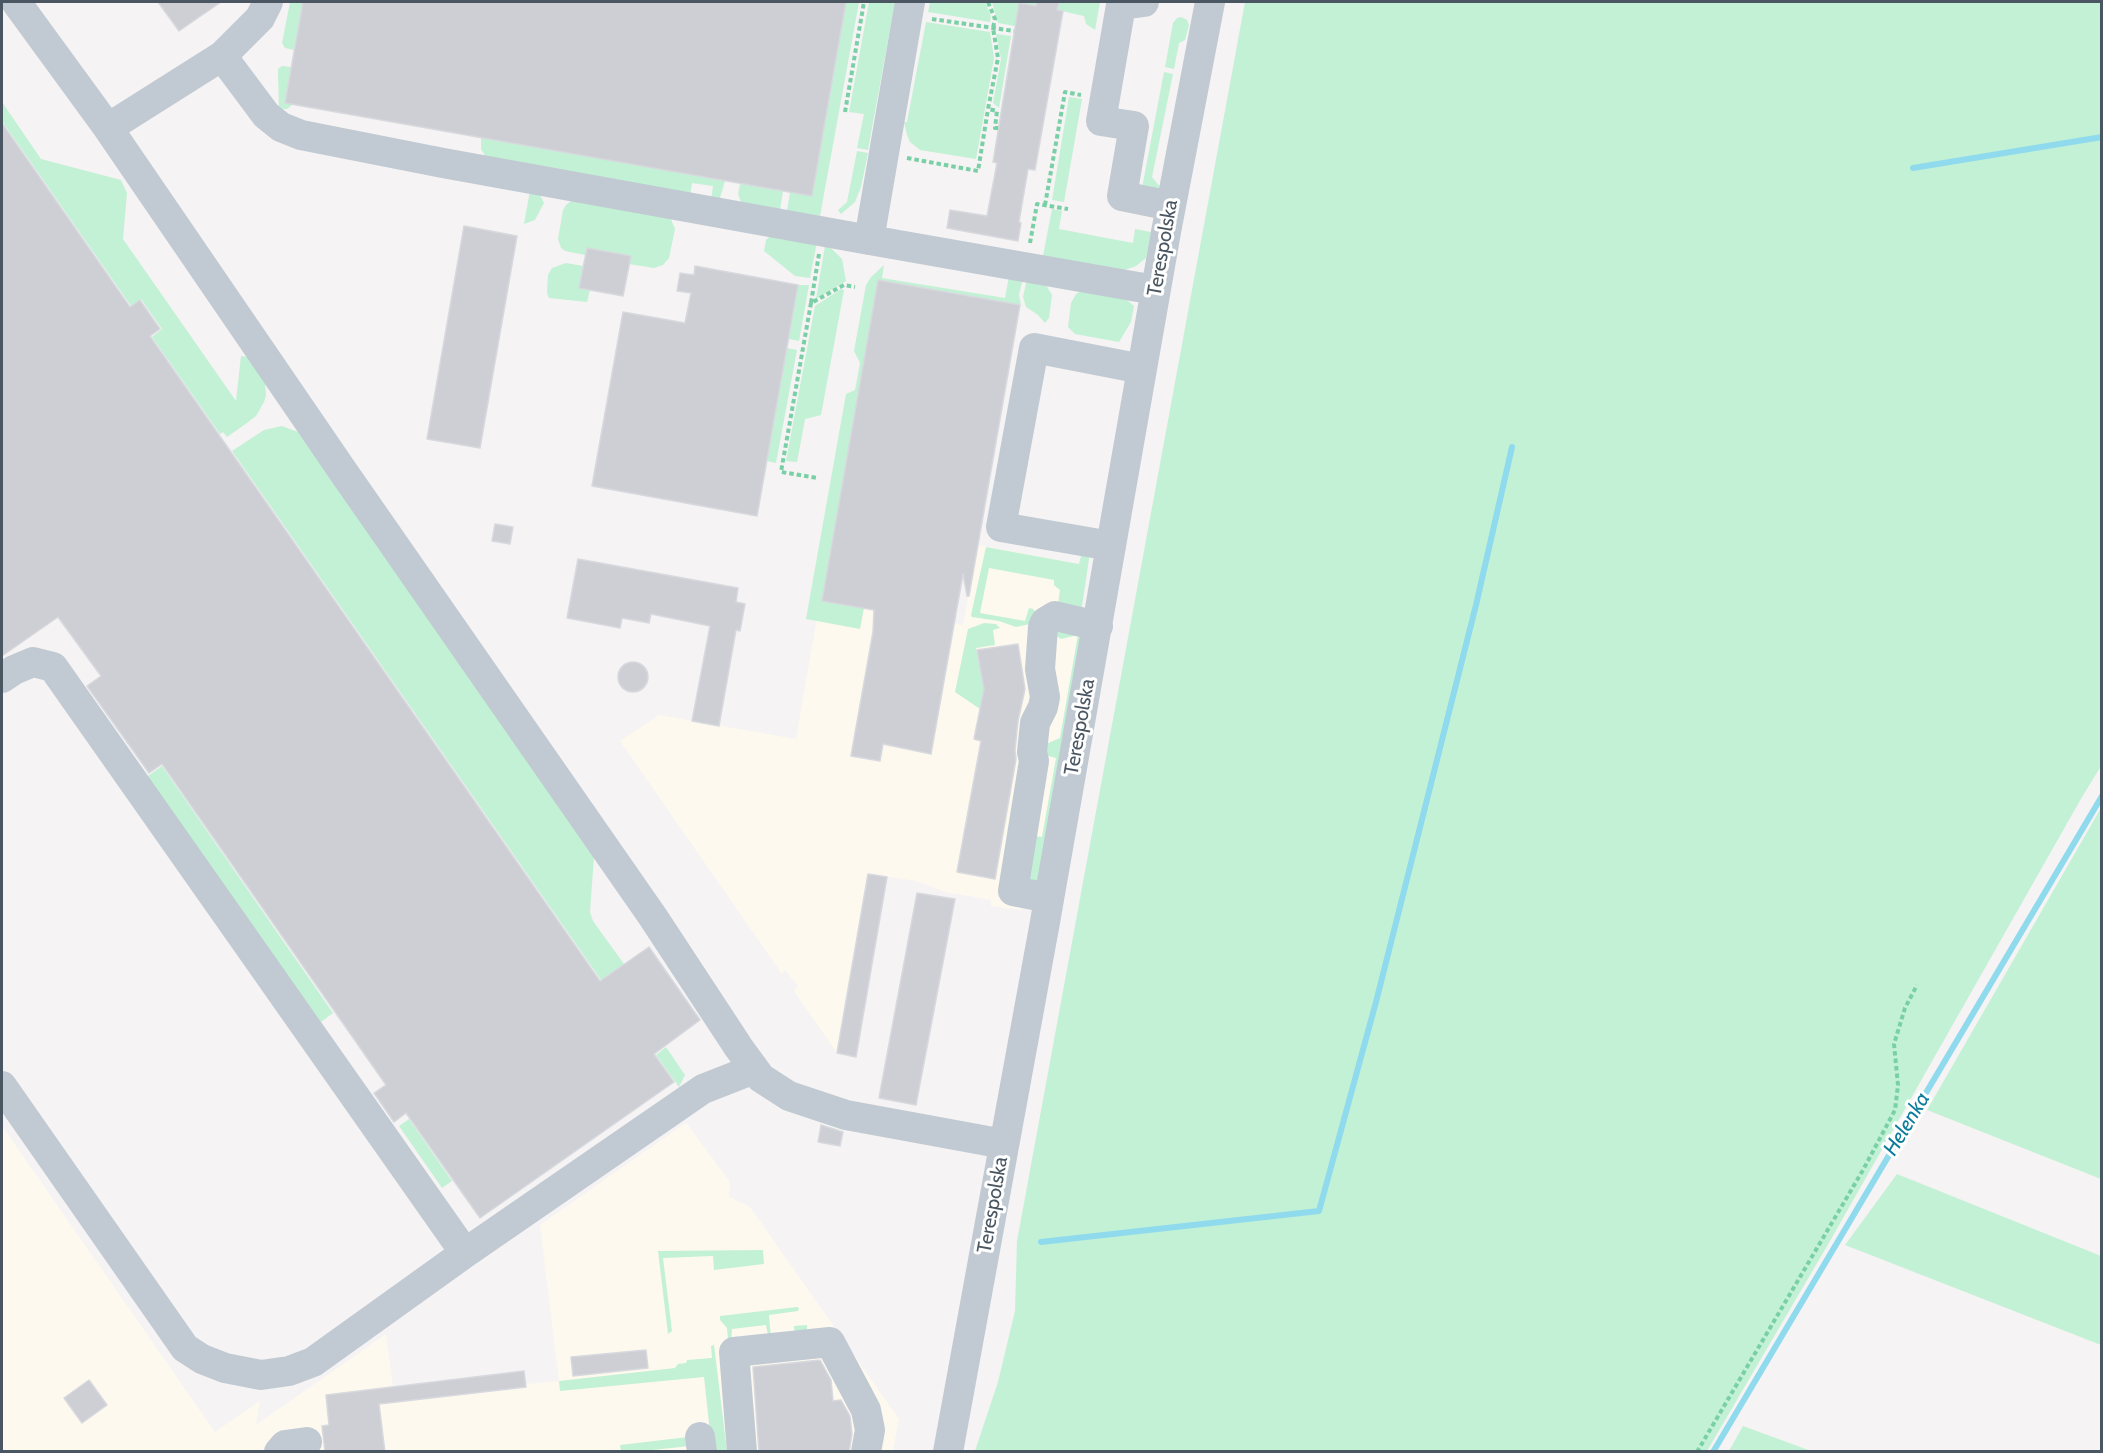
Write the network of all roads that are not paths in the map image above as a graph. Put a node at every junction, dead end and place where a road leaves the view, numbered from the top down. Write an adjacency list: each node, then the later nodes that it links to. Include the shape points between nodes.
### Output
1 (16, 2): 7 (street)
2 (268, 2): 6 (street, via 260,18)
3 (1144, 2): 8 (street, via 1121,5 1101,121 1134,126 1122,196)
4 (1210, 2): 8 (street, Terespolska)
5 (918, 10): 9 (street, via 883,154)
6 (222, 56): 7 (street); 9 (street, via 266,115 301,135)
7 (108, 128): 16 (street)
8 (1170, 206): 10 (street, Terespolska)
9 (869, 240): 10 (street)
10 (1155, 290): 11 (street, Terespolska)
11 (1142, 369): 12 (street, Terespolska); 12 (street, via 1034,348 1001,527)
12 (1112, 546): 13 (street, Terespolska)
13 (1098, 626): 15 (street, Terespolska); 15 (street, via 1055,616 1043,627 1040,669 1045,697 1035,723 1034,761 1013,891)
14 (2, 678): 19 (street, via 33,662 53,667)
15 (1050, 898): 18 (street, Terespolska)
16 (754, 1069): 18 (street, via 789,1096 846,1115); 19 (street, via 703,1089)
17 (2, 1086): 19 (street, via 185,1348 225,1368 261,1375 313,1362)
18 (1004, 1144): 24 (street, Terespolska)
19 (465, 1253)
20 (307, 1442): 21 (street, via 285,1445)
21 (279, 1452)
22 (742, 1452): 23 (street, via 734,1352 830,1342 866,1410 870,1430)
23 (867, 1452)
24 (948, 1452)

